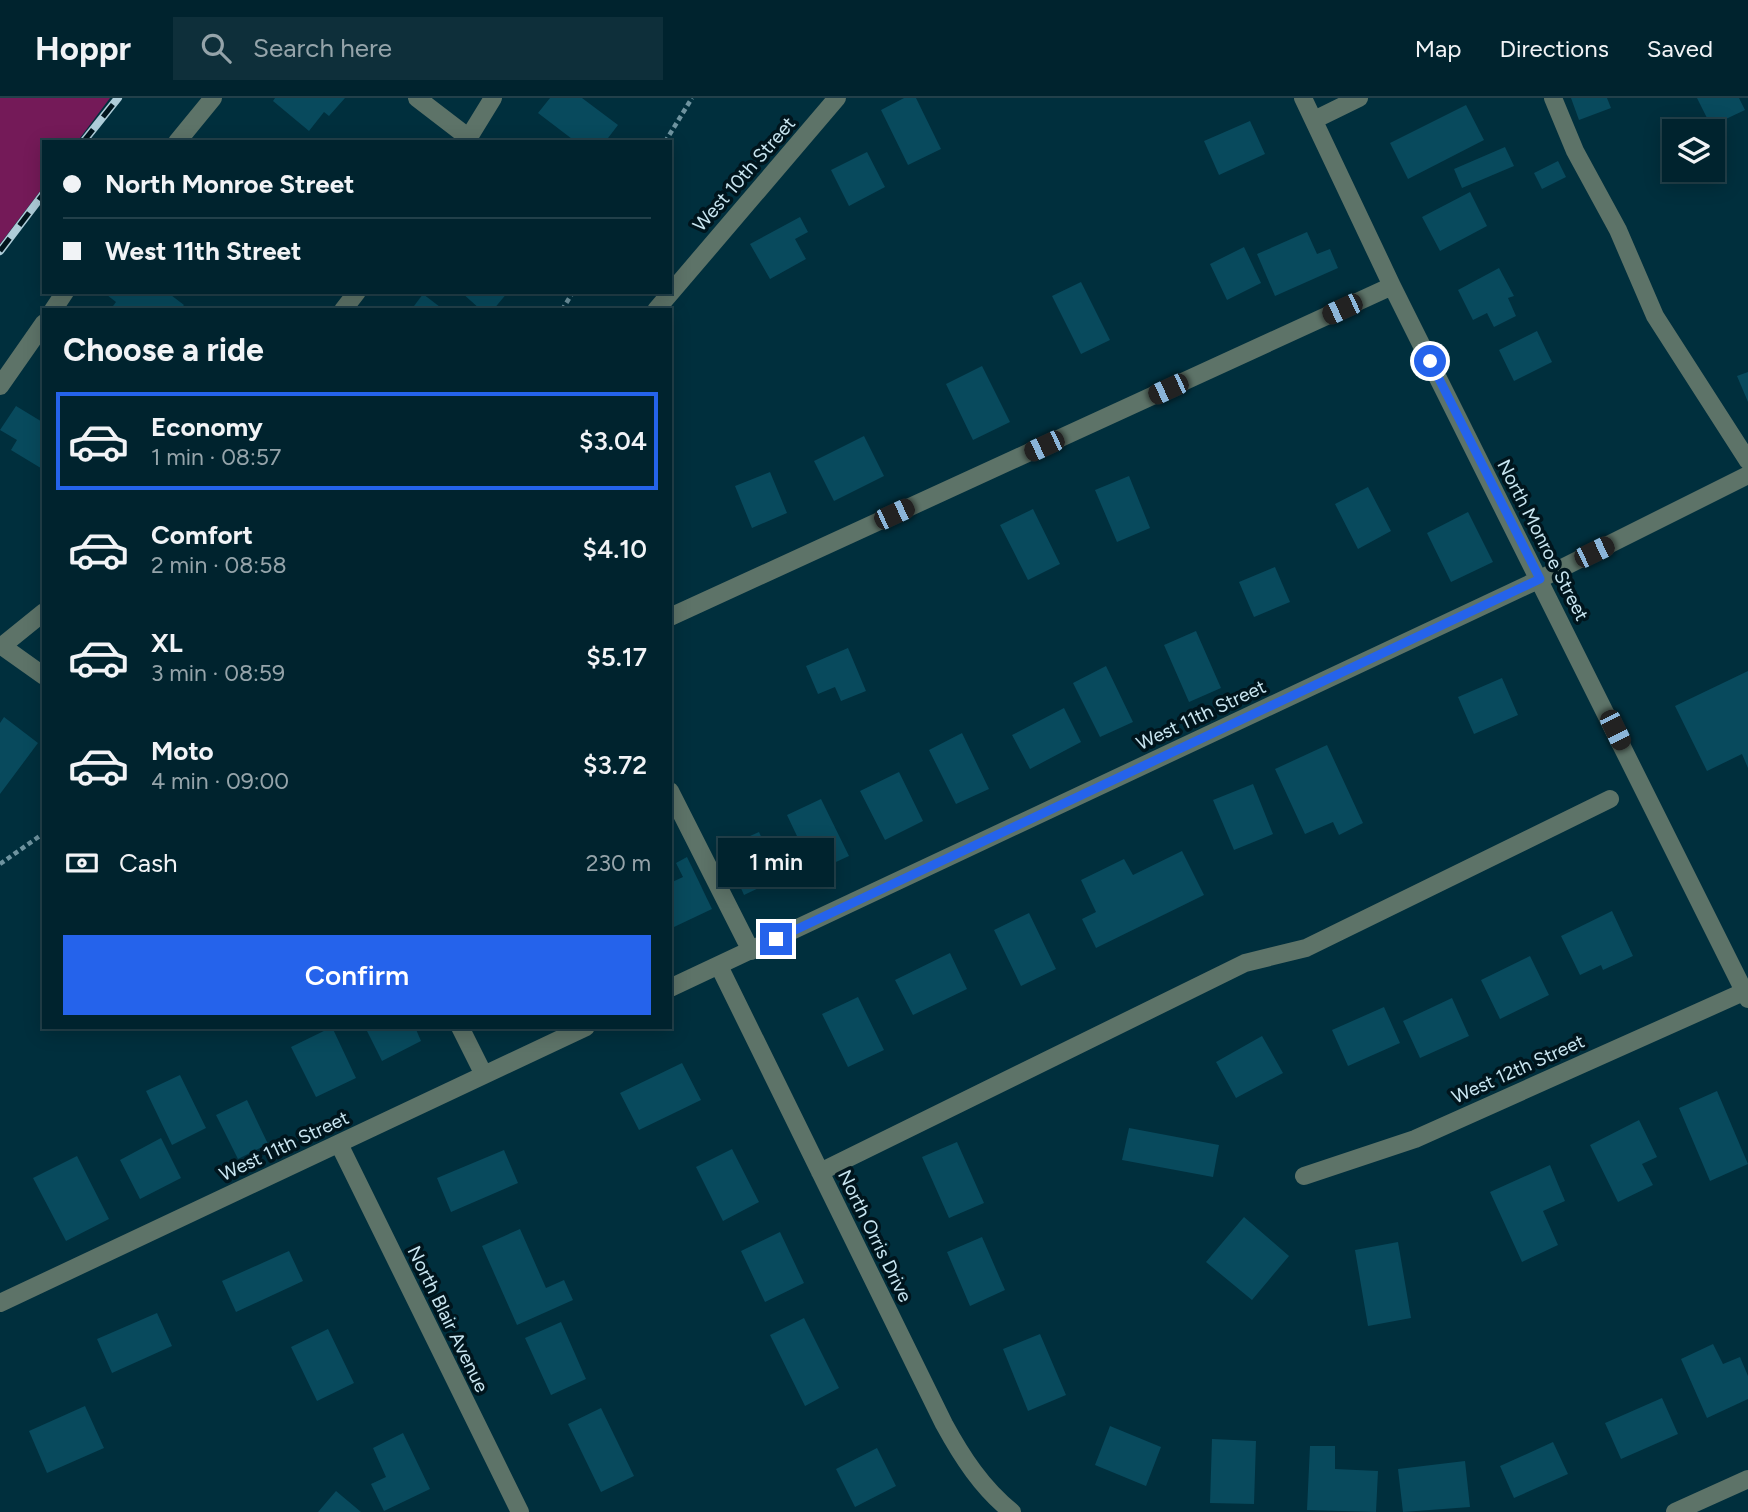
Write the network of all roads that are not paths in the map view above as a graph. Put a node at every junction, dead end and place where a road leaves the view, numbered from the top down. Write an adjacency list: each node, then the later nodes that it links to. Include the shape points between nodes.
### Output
1 (212, 98): 9 (street)
2 (417, 98): 10 (street)
3 (493, 98): 10 (street)
4 (837, 98): 12 (street, West 10th Street)
5 (1303, 98): 8 (street, North Monroe Street)
6 (1359, 98): 8 (street)
7 (1553, 98): 19 (street, via 1655,316)
8 (1314, 120): 11 (street, North Monroe Street)
9 (179, 140)
10 (468, 140)
11 (1392, 286): 21 (street, North Monroe Street); 23 (street)
12 (672, 291)
13 (355, 294): 15 (street)
14 (670, 294): 16 (street, West 10th Street)
15 (345, 308)
16 (658, 308)
17 (42, 326): 18 (street)
18 (0, 386)
19 (1748, 461)
20 (1748, 475): 21 (street, West 11th Street)
21 (1540, 579): 28 (street, West 11th Street); 31 (street, North Monroe Street)
22 (42, 614): 24 (street)
23 (672, 616)
24 (1, 645): 25 (street)
25 (42, 675)
26 (672, 795): 28 (street)
27 (1610, 799): 36 (street, via 1306,948 1245,963)
28 (751, 951): 29 (street, West 11th Street)
29 (719, 966): 30 (street, West 11th Street); 36 (street, North Orris Drive)
30 (672, 987)
31 (1747, 993): 37 (street, West 12th Street, via 1415,1139)
32 (461, 1029): 34 (street)
33 (582, 1029): 34 (street, West 11th Street)
34 (484, 1075): 35 (street, West 11th Street)
35 (339, 1144): 38 (street, West 11th Street); 40 (street, North Blair Avenue)
36 (820, 1172): 41 (street, North Orris Drive, via 963,1459)
37 (1304, 1176)
38 (0, 1303)
39 (1748, 1479): 42 (street)
40 (520, 1512)
41 (1012, 1512)
42 (1675, 1512)

